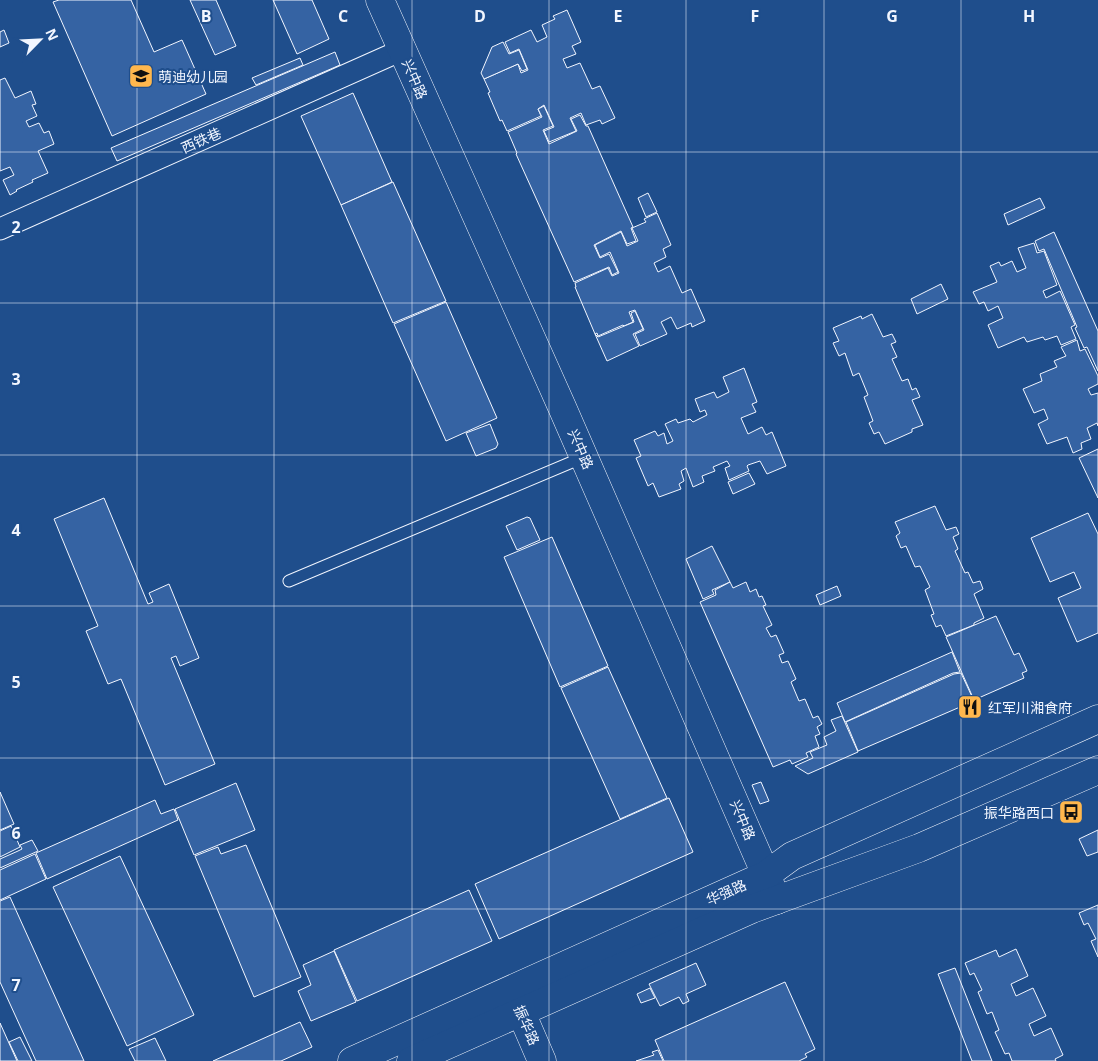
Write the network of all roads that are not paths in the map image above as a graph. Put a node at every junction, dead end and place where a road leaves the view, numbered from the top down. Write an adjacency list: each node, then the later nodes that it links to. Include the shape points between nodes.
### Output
1 (380, 0): 2 (main road, 兴中路)
2 (402, 50): 3 (street, 西铁巷); 4 (main road, 兴中路)
3 (0, 229)
4 (584, 457): 5 (lane); 8 (main road, 兴中路)
5 (289, 581)
6 (1098, 719): 8 (main road, 华强路, via 792,856)
7 (1098, 770): 9 (main road, 华强路, via 919,848)
8 (766, 875): 9 (main road, 兴中路); 10 (main road, 华强路)
9 (777, 900): 10 (main road, 华强路)
10 (516, 1001): 11 (main road, 华强路); 12 (main road, 华强路); 13 (main road, 振华路)
11 (352, 1061)
12 (411, 1061)
13 (542, 1061)

